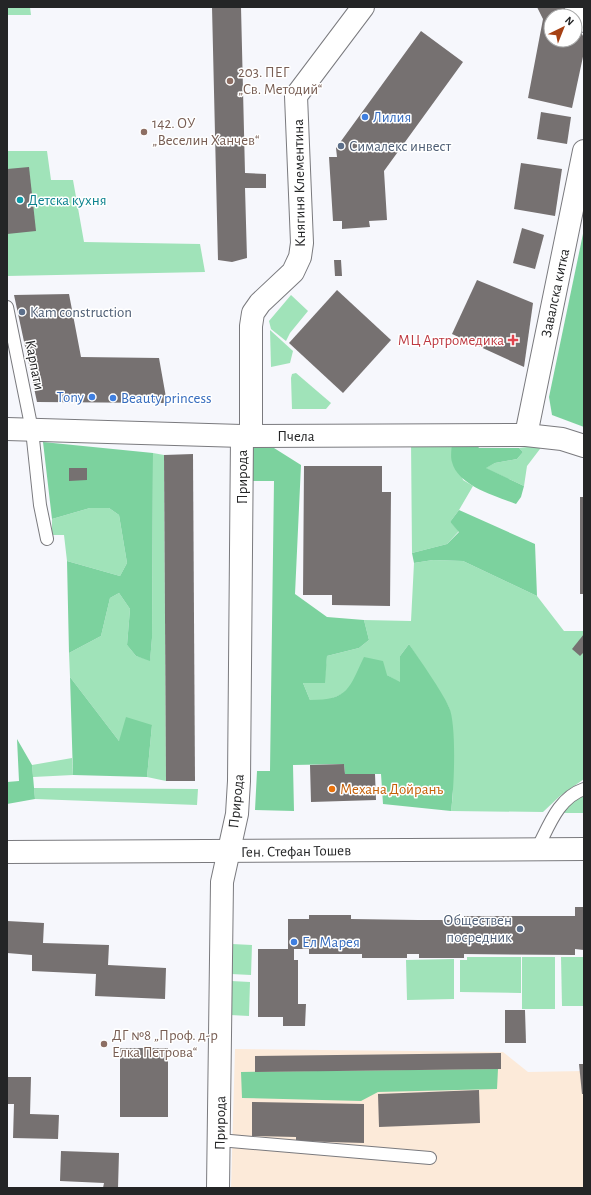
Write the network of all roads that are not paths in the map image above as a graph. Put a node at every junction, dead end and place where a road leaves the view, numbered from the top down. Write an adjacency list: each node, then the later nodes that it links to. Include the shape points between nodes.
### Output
1 (363, 7): 9 (street, Княгиня Клементина, via 296,96 302,243 300,257 293,272 253,313)
2 (576, 7): 3 (street)
3 (584, 22)
4 (584, 151): 8 (street, Завалска китка)
5 (7, 307): 7 (lane, Карпати)
6 (7, 429): 7 (street, Пчела)
7 (32, 430): 9 (street, Пчела); 11 (lane, Карпати, via 40,505)
8 (526, 435): 9 (street, Пчела); 10 (street, Пчела, via 562,439)
9 (247, 436): 16 (street, Природа, via 240,781 237,814)
10 (584, 446)
11 (47, 539)
12 (584, 789): 13 (lane, via 576,792 561,805)
13 (537, 849): 14 (street, Ген. Стефан Тошев); 16 (street, Ген. Стефан Тошев)
14 (584, 849)
15 (7, 852): 16 (street, Ген. Стефан Тошев)
16 (228, 852): 17 (street, Природа, via 222,882)
17 (219, 1140): 18 (lane); 19 (street, Природа)
18 (430, 1158)
19 (218, 1188)

